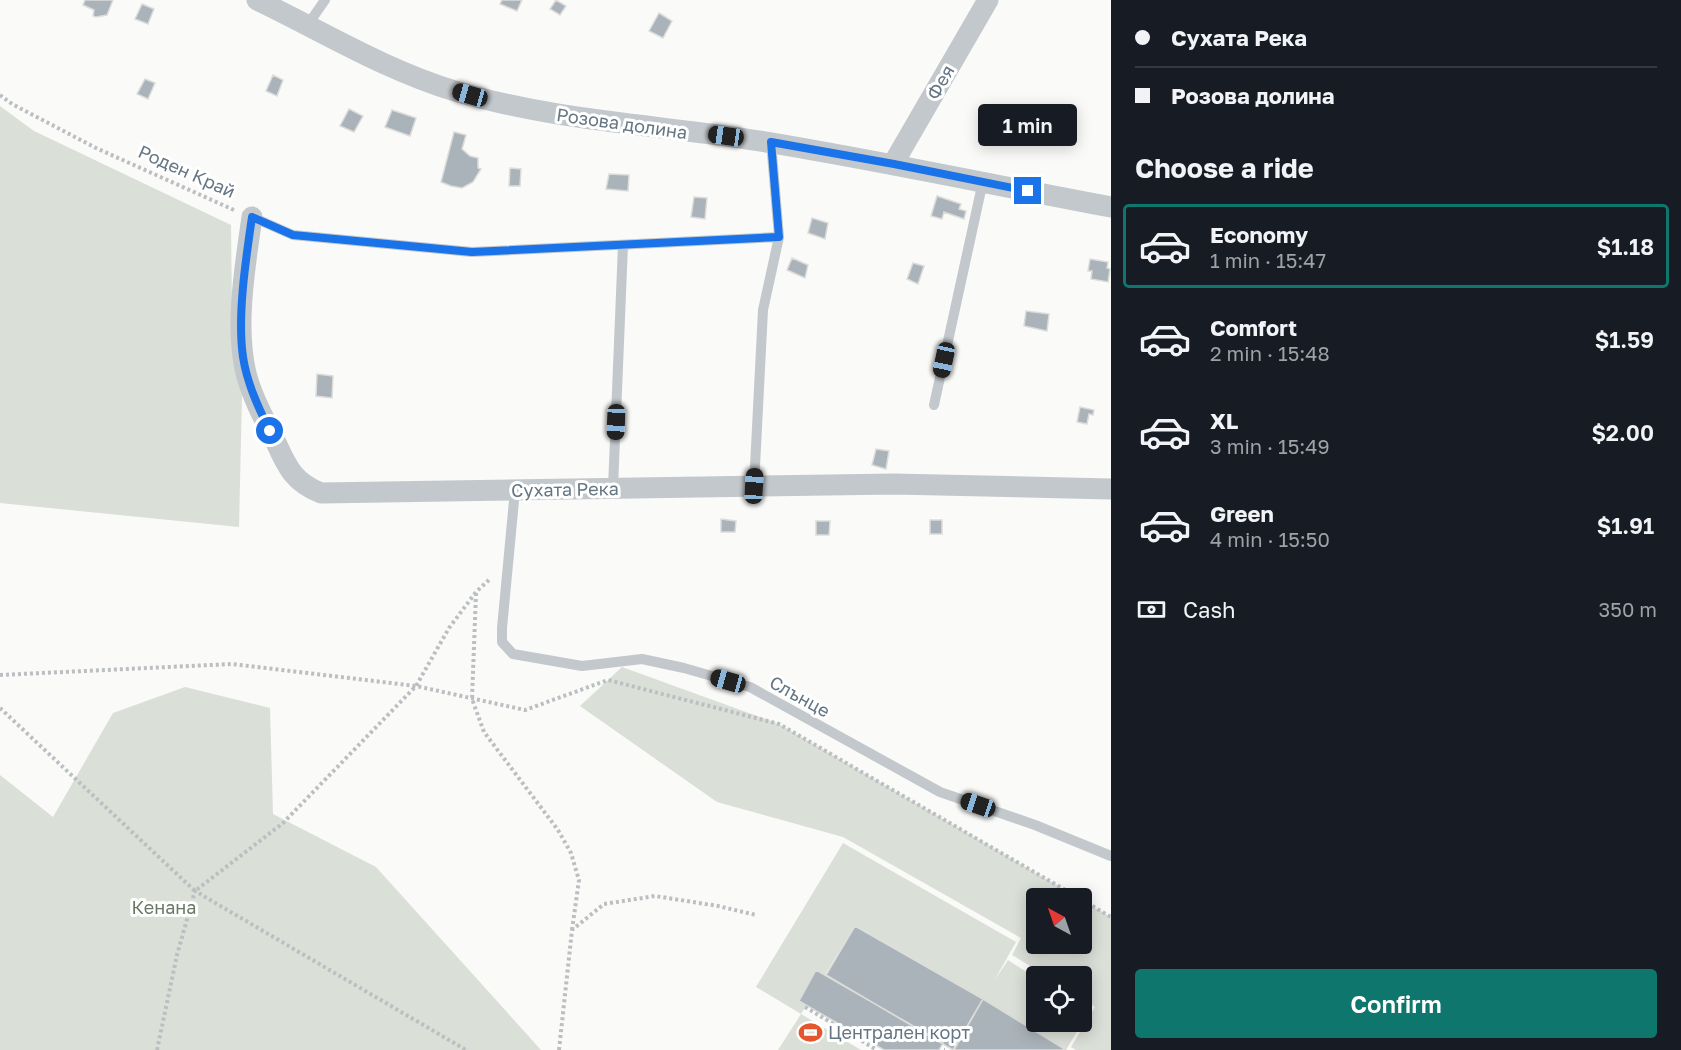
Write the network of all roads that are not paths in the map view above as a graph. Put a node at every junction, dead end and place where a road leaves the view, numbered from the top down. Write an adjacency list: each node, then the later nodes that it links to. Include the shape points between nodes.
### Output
1 (257, 0): 4 (street, Розова долина)
2 (325, 0): 4 (lane)
3 (988, 0): 6 (street, Фея)
4 (308, 26): 5 (street, Розова долина, via 398,70 507,106)
5 (771, 142): 6 (street, Розова долина); 10 (lane)
6 (894, 164): 7 (street, Розова долина)
7 (983, 182): 8 (street, Розова долина); 12 (lane)
8 (1111, 207)
9 (252, 217): 11 (lane, Роден Край, via 293,235 472,252); 16 (street, Сухата Река, via 242,317 243,358 253,396 293,475 321,493)
10 (779, 237): 11 (lane, Роден Край); 13 (lane, via 763,310)
11 (623, 245): 14 (lane)
12 (934, 405)
13 (754, 486): 14 (street, Сухата Река); 15 (street, Сухата Река, via 894,484)
14 (613, 488): 16 (street, Сухата Река)
15 (1111, 489)
16 (515, 490): 17 (lane, Слънце, via 502,642 513,654 582,666 642,659 750,687 940,792)
17 (1111, 856)

